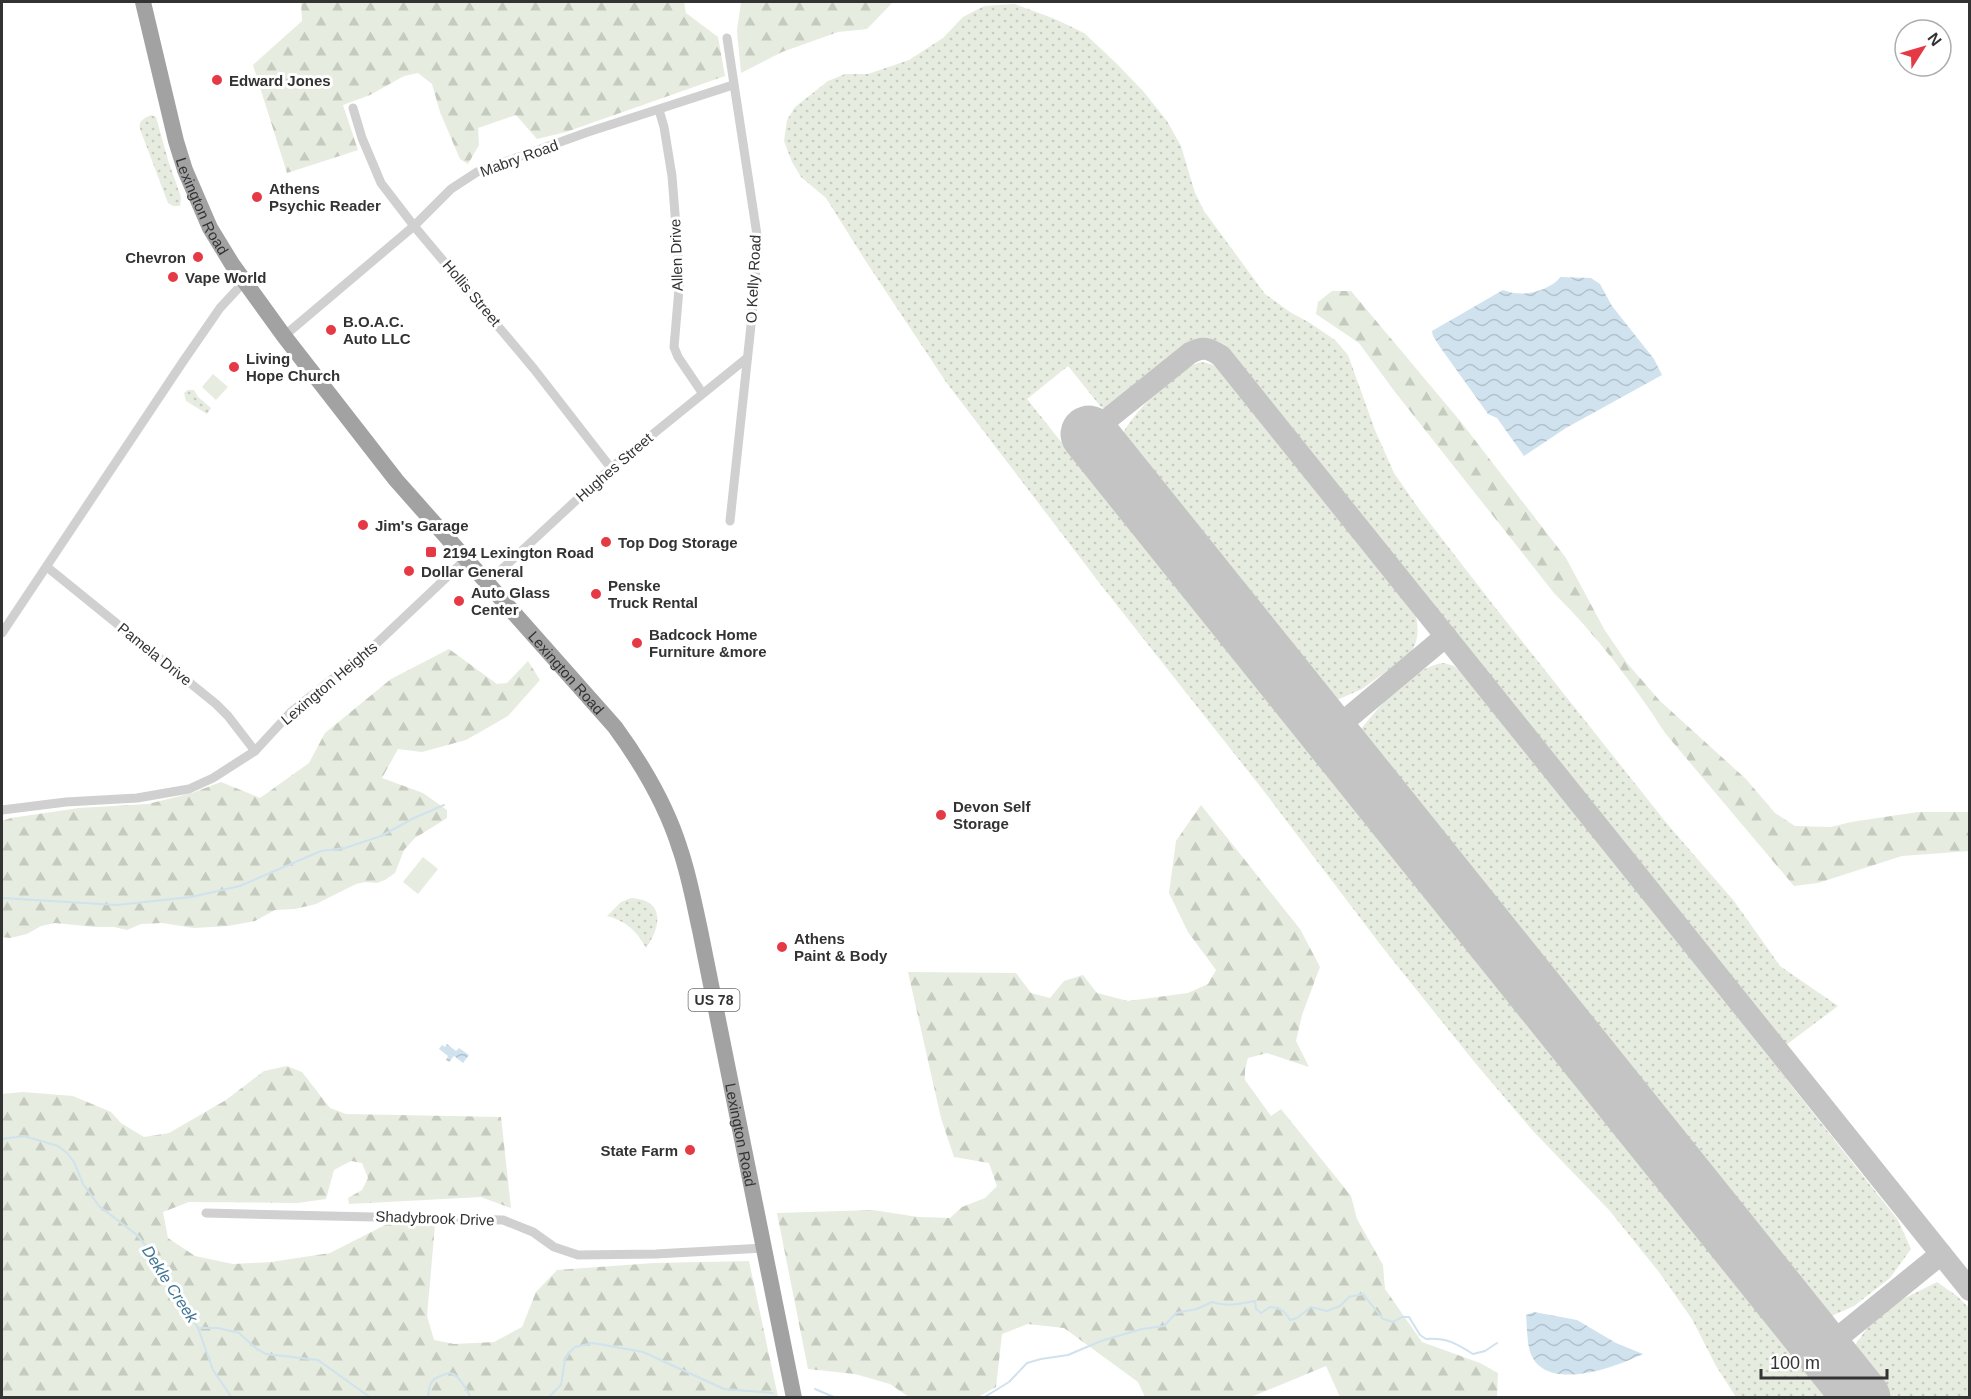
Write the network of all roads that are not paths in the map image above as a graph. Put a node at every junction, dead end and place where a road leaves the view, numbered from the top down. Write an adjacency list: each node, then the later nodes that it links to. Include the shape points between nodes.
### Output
1 (143, 2): 7 (highway, Lexington Road / US 78, via 184,170 214,236)
2 (727, 38): 3 (street, O Kelly Road)
3 (733, 85): 5 (street, Mabry Road); 9 (street, O Kelly Road, via 757,235)
4 (353, 108): 6 (street, Hollis Street, via 378,178)
5 (659, 110): 6 (street, Mabry Road, via 477,172 451,189); 10 (street, Allen Drive, via 672,176 680,277 674,347)
6 (414, 226): 8 (street, Mabry Road); 11 (street, Hollis Street)
7 (244, 282): 8 (highway, Lexington Road / US 78); 14 (street, via 220,308)
8 (284, 336): 13 (highway, Lexington Road / US 78, via 396,480)
9 (747, 358): 10 (street, Hughes Street); 12 (street, O Kelly Road)
10 (704, 392): 11 (street, Hughes Street)
11 (611, 468): 15 (street, Hughes Street)
12 (730, 521)
13 (466, 559): 15 (highway, Lexington Road / US 78); 17 (street, Lexington Heights, via 376,644 291,712)
14 (46, 567): 16 (street); 17 (street, Pamela Drive, via 216,704)
15 (487, 583): 20 (highway, Lexington Road / US 78, via 615,727 650,781 673,829 695,910)
16 (2, 633)
17 (255, 751): 18 (street, Lexington Heights, via 189,789 137,798)
18 (2, 810)
19 (206, 1213): 20 (street, Shadybrook Drive, via 503,1220 578,1255)
20 (764, 1248): 21 (highway, Lexington Road / US 78)
21 (794, 1398)

